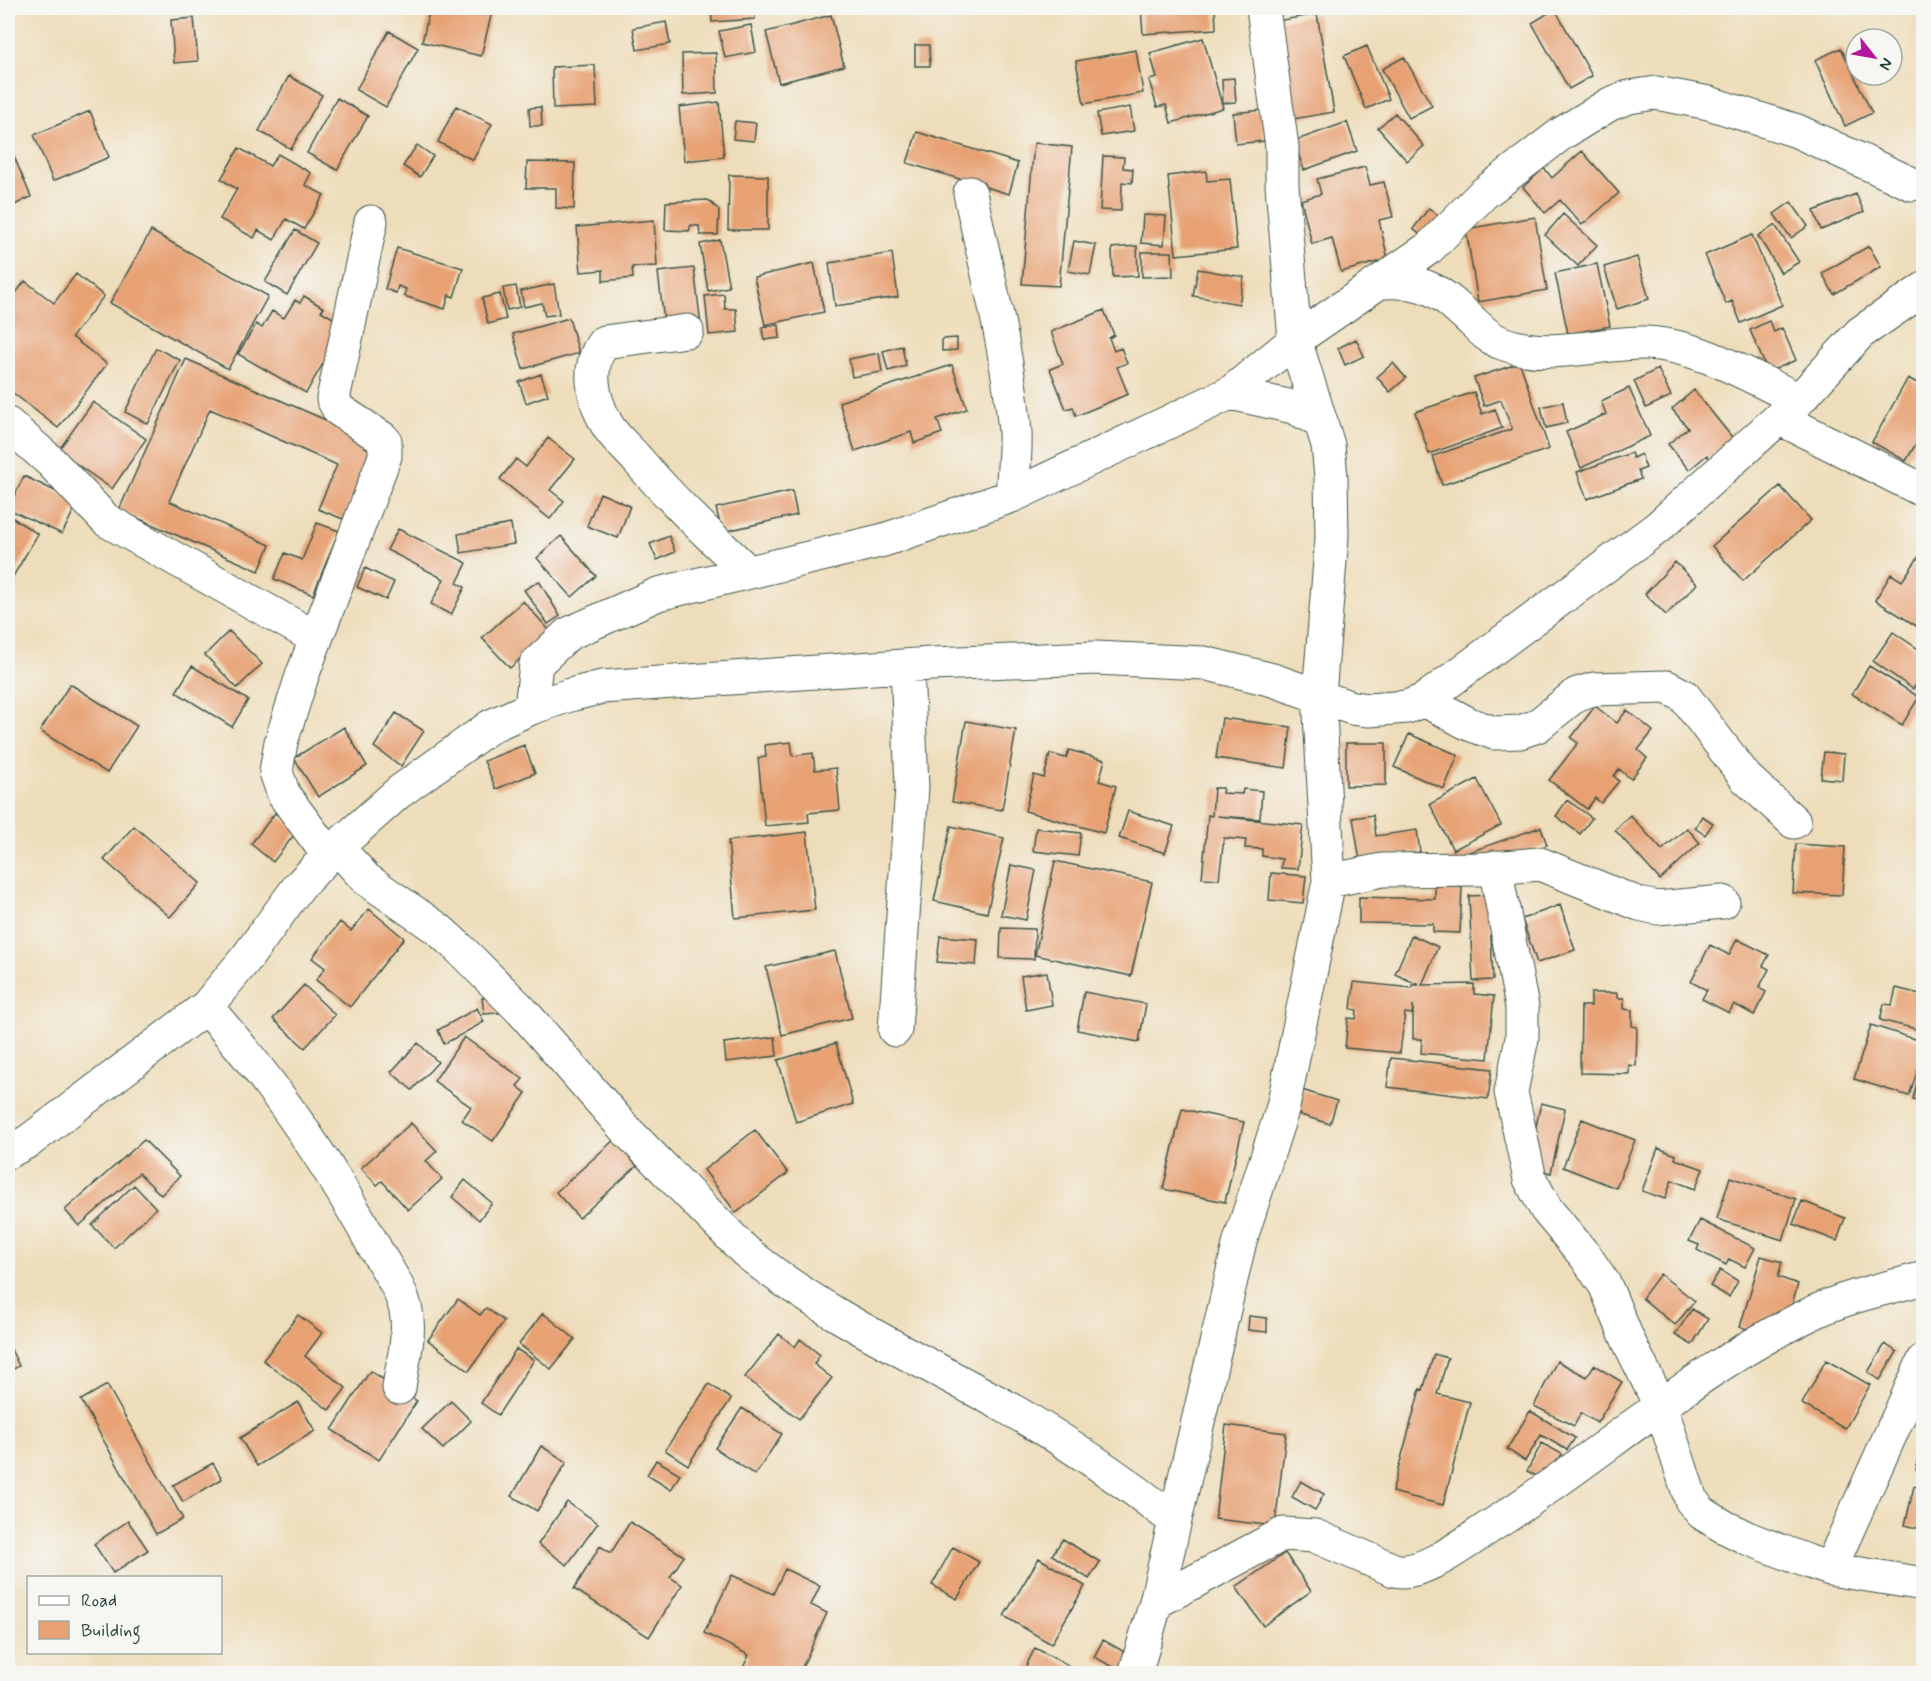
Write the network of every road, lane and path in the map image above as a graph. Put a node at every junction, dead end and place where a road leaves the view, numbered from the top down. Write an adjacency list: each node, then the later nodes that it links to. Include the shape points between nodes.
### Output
1 (1263, 8): 8 (street, via 1282,147)
2 (1912, 184): 5 (street, via 1797,131 1708,103 1642,94 1610,104 1561,134 1483,194 1429,248)
3 (970, 193): 14 (street, via 1008,374 1015,434)
4 (371, 222): 16 (street, via 333,399 339,410 385,441 385,456)
5 (1382, 282): 8 (street); 10 (street, via 1401,280 1430,286 1486,334 1524,348 1572,351 1645,343 1680,346)
6 (1923, 289): 10 (street, via 1860,333)
7 (687, 331): 15 (street, via 604,342 595,354 594,393 606,424 674,502)
8 (1295, 340): 9 (street); 11 (street)
9 (1230, 393): 11 (street, via 1284,404); 14 (street)
10 (1789, 409): 13 (street); 19 (street, via 1657,528)
11 (1321, 421): 18 (street, via 1328,445 1332,537)
12 (8, 424): 16 (street, via 106,520)
13 (1923, 490)
14 (1012, 496): 15 (street, via 884,540)
15 (748, 572): 20 (street, via 658,594 568,634 536,664)
16 (316, 638): 22 (street, via 281,742 276,772 284,795)
17 (907, 666): 18 (street, via 1095,658 1204,663); 20 (street, via 602,687); 27 (street, via 912,787)
18 (1319, 695): 19 (street, via 1369,710 1407,707); 24 (street)
19 (1424, 700): 21 (street, via 1494,733 1520,732 1537,726 1577,694 1594,689 1667,687 1684,696 1746,777)
20 (531, 708): 22 (street, via 491,726 438,762)
21 (1794, 822)
22 (333, 851): 26 (street, via 299,886); 33 (street, via 438,929 467,956 522,1011 625,1129 762,1266 828,1309 1048,1432)
23 (1495, 867): 24 (street, via 1382,870); 25 (street, via 1539,864 1658,908); 32 (street, via 1522,1007 1522,1038 1511,1092 1530,1179 1546,1209 1605,1285)
24 (1329, 881): 33 (street, via 1283,1107 1240,1241)
25 (1723, 902)
26 (206, 1007): 28 (street, via 29,1141); 31 (street, via 258,1068 317,1153 397,1287 407,1323)
27 (895, 1030)
28 (8, 1152)
29 (1923, 1278): 32 (street, via 1820,1309 1735,1355)
30 (1923, 1360): 34 (street)
31 (399, 1388)
32 (1661, 1407): 34 (street, via 1691,1500 1702,1513 1747,1538); 36 (street, via 1554,1486 1446,1555 1413,1571 1394,1570 1315,1536 1283,1534)
33 (1175, 1521): 36 (street)
34 (1830, 1569): 35 (street)
35 (1923, 1584)
36 (1156, 1602): 37 (street)
37 (1134, 1674)

